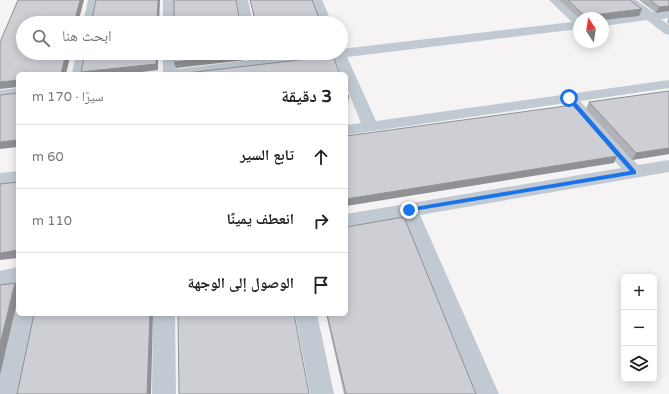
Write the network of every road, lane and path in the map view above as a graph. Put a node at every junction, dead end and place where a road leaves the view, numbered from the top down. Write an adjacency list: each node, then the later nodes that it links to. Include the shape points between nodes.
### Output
1 (94, 0): 8 (street)
2 (169, 0): 9 (street)
3 (242, 0): 10 (street)
4 (316, 0): 11 (street)
5 (555, 0): 13 (street)
6 (629, 0): 12 (street)
7 (669, 14): 12 (street)
8 (91, 16)
9 (169, 16)
10 (245, 16)
11 (323, 16)
12 (649, 16): 14 (street); 16 (street)
13 (573, 17)
14 (609, 21)
15 (573, 24): 17 (street)
16 (669, 31)
17 (348, 52)
18 (82, 60): 22 (street)
19 (170, 60): 23 (street)
20 (243, 60): 24 (street)
21 (342, 60): 25 (street)
22 (79, 72)
23 (169, 72)
24 (180, 72)
25 (347, 72)
26 (348, 74): 31 (street)
27 (669, 84): 30 (street)
28 (16, 92): 29 (street)
29 (0, 94)
30 (569, 98): 31 (street); 34 (street)
31 (370, 126): 32 (street)
32 (348, 130)
33 (669, 166): 34 (street)
34 (634, 172): 37 (street)
35 (16, 177): 36 (street)
36 (0, 179)
37 (409, 210): 38 (street); 47 (street)
38 (348, 221)
39 (16, 276): 40 (street)
40 (0, 280)
41 (24, 316): 44 (street)
42 (164, 316): 45 (street)
43 (306, 316): 46 (street)
44 (8, 394)
45 (164, 394)
46 (322, 394)
47 (487, 394)

